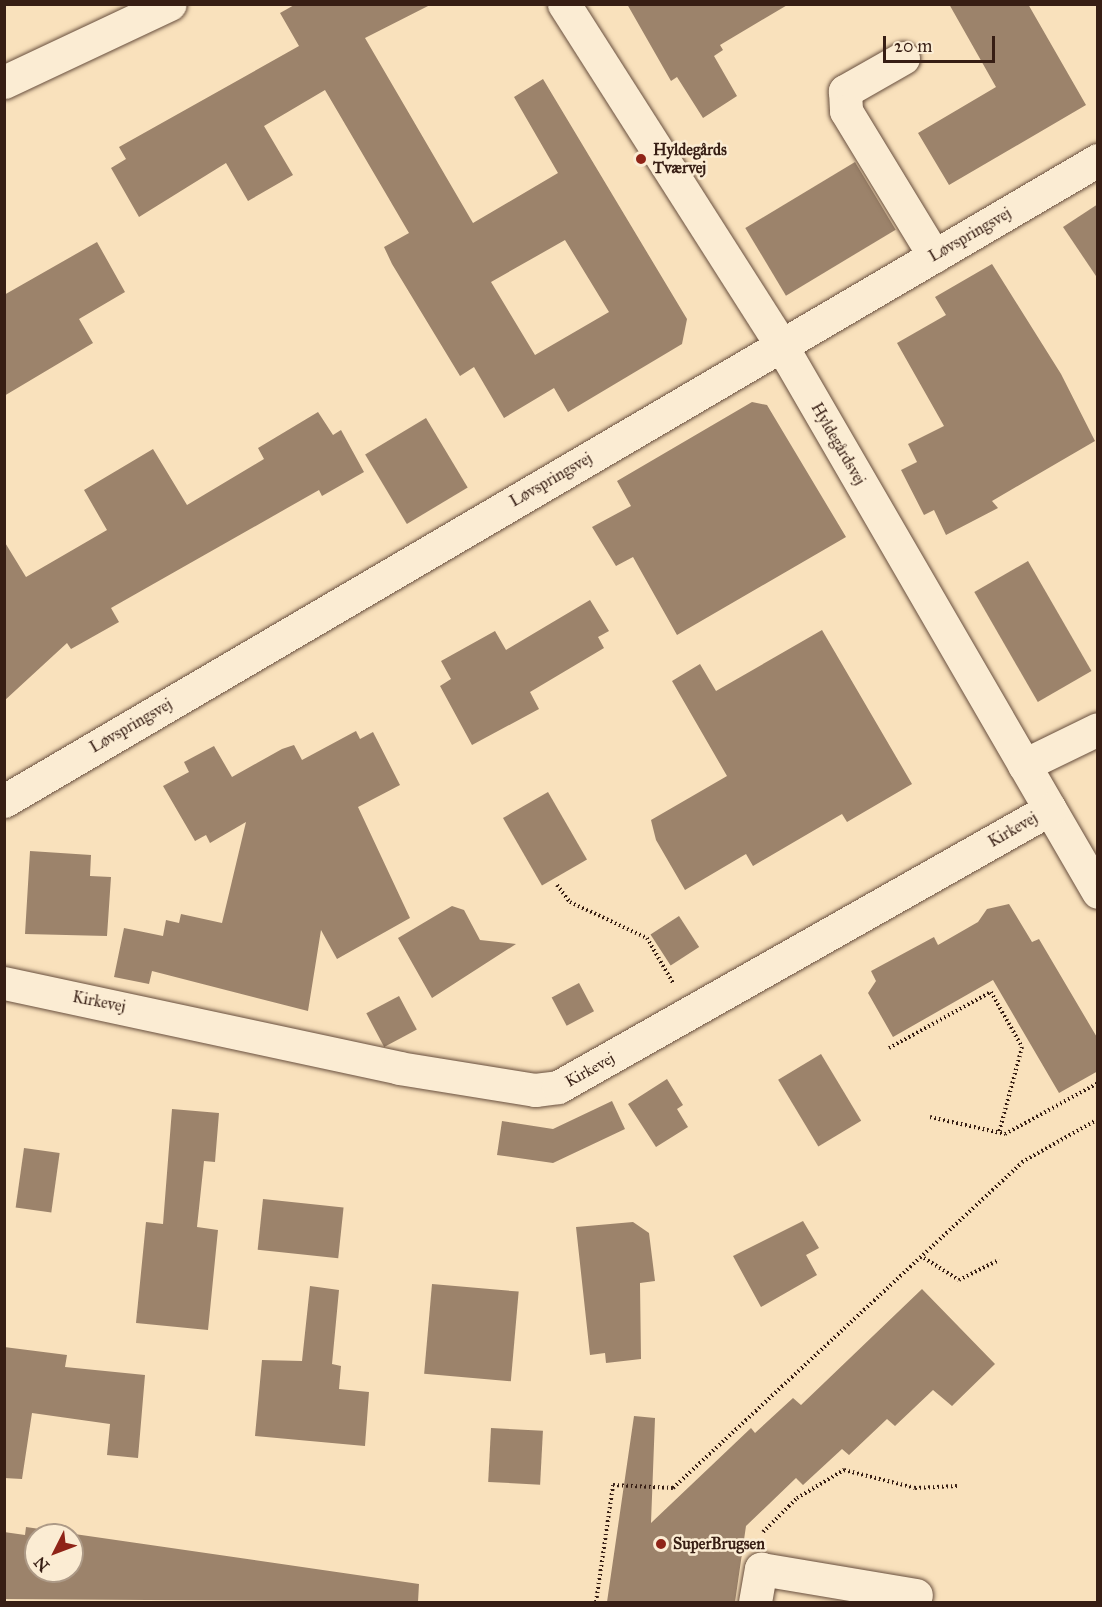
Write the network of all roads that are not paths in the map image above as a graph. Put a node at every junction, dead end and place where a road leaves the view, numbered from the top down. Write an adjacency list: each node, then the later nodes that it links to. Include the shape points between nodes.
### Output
1 (170, 4): 4 (street)
2 (564, 4): 7 (street, Hyldegårdsvej)
3 (903, 58): 6 (street, via 845,91 846,111)
4 (4, 82)
5 (1098, 160): 6 (street, Løvspringsvej)
6 (934, 256): 7 (street, Løvspringsvej)
7 (781, 345): 9 (street, Hyldegårdsvej); 10 (street, Løvspringsvej)
8 (1098, 729): 9 (street)
9 (1024, 765): 11 (street, Hyldegårdsvej)
10 (4, 801)
11 (1050, 809): 12 (street, Hyldegårdsvej); 13 (street, Kirkevej, via 564,1085 535,1090 399,1068)
12 (1098, 892)
13 (4, 983)
14 (916, 1595): 15 (street, via 761,1569)
15 (755, 1602)

